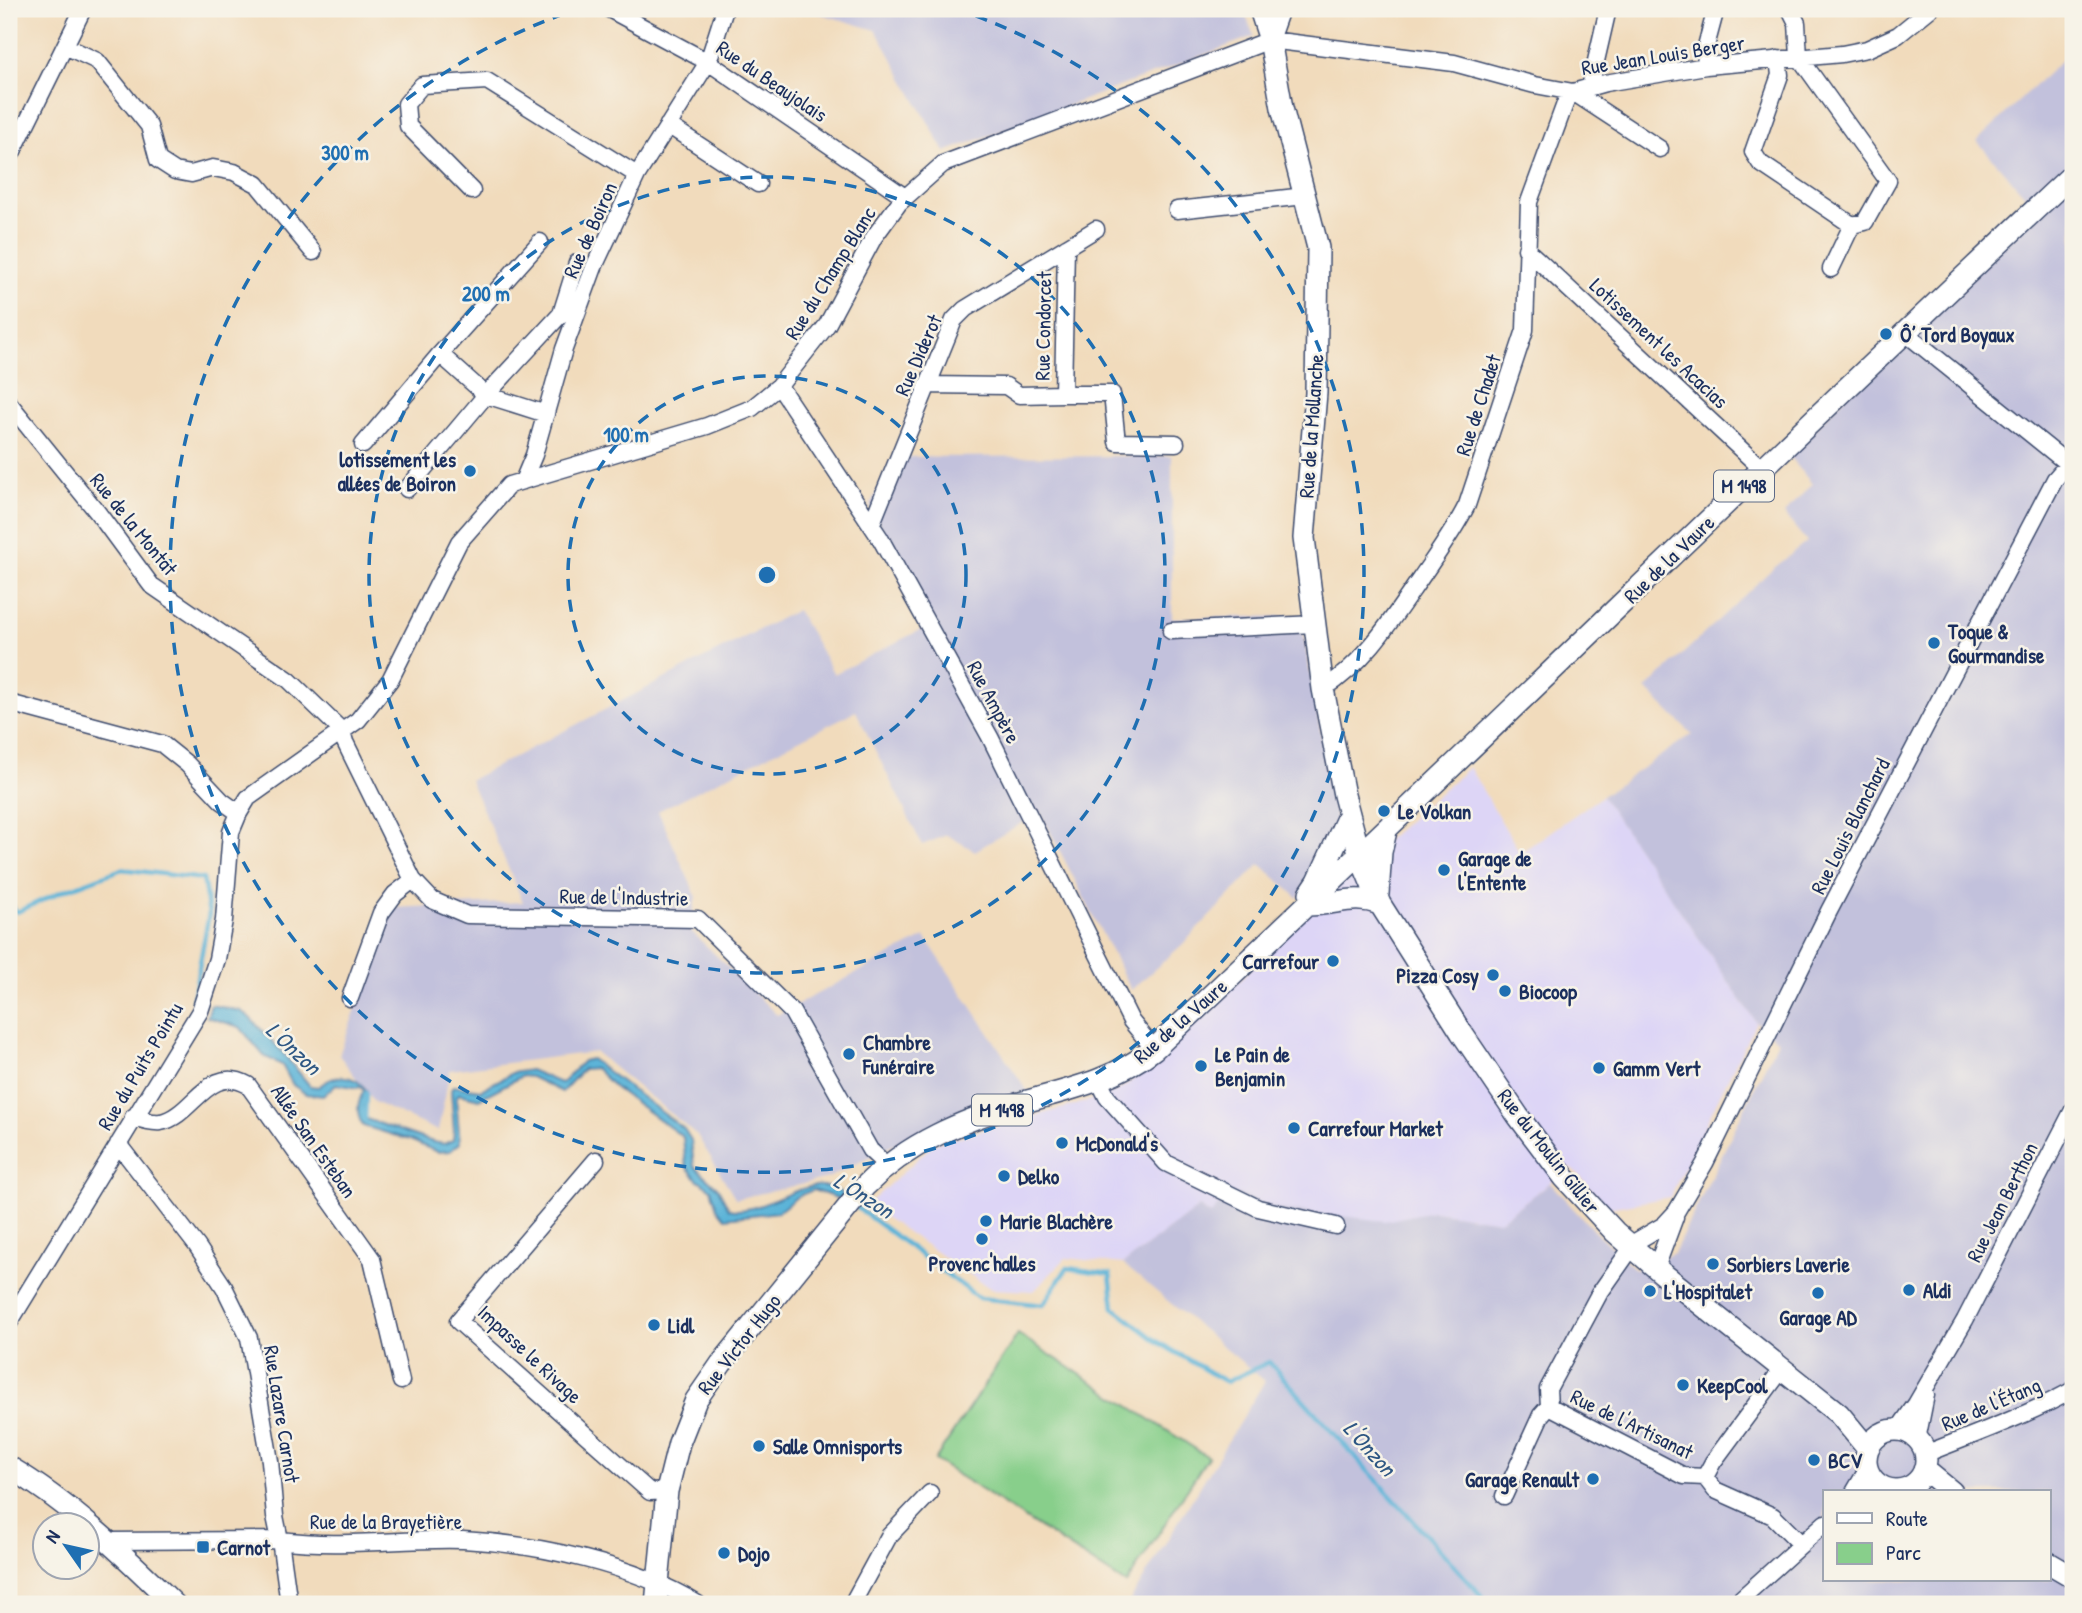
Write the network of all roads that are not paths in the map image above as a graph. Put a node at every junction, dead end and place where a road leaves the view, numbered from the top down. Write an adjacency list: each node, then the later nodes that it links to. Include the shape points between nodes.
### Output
1 (83, 9): 11 (street)
2 (609, 9): 14 (street, Rue du Beaujolais)
3 (725, 9): 14 (street, Rue de Boiron)
4 (1260, 9): 10 (main road, Rue de la Mollanche)
5 (1281, 9): 10 (street)
6 (1608, 9): 16 (street)
7 (1716, 9): 15 (street, via 1705,50)
8 (1790, 9): 12 (street, via 1797,23)
9 (1930, 9): 12 (street, Rue Jean Louis Berger, via 1898,35 1867,49)
10 (1269, 40): 17 (street, Rue Jean Louis Berger, via 1454,63); 25 (main road, Rue de la Mollanche); 26 (street, Rue du Champ Blanc, via 943,164)
11 (65, 46): 20 (street); 33 (street, via 97,61 149,126 159,160 175,171 191,174 212,168 234,172 257,184)
12 (1799, 57): 13 (street, Rue Jean Louis Berger); 28 (street, via 1888,181 1865,222)
13 (1778, 59): 15 (street, Rue Jean Louis Berger); 28 (street, via 1780,75 1753,152 1760,163)
14 (708, 62): 18 (street, Rue de Boiron); 26 (street, Rue du Beaujolais)
15 (1706, 66): 16 (street, Rue Jean Louis Berger)
16 (1590, 87): 17 (street, Rue Jean Louis Berger)
17 (1573, 92): 19 (street); 32 (street, Rue de Chadet, via 1556,125 1529,202)
18 (668, 125): 22 (street, Rue de Boiron); 23 (street)
19 (1660, 149)
20 (9, 159)
21 (2073, 173): 36 (main road, Rue de la Vaure / M 1498)
22 (636, 176): 24 (street, via 487,81 422,85 405,104 408,125); 43 (street, Rue de Boiron, via 594,267)
23 (758, 184)
24 (472, 191)
25 (1305, 196): 27 (street); 51 (main road, Rue de la Mollanche, via 1318,248 1316,393 1304,538)
26 (905, 197): 39 (street, Rue du Champ Blanc, via 874,237 827,325)
27 (1177, 210)
28 (1852, 225): 35 (street)
29 (1096, 229): 31 (street, Rue Diderot)
30 (540, 242): 37 (street)
31 (1066, 247): 38 (street, Rue Diderot, via 965,309 954,320); 40 (street, Rue Condorcet)
32 (1526, 249): 47 (street, Lotissement les Acacias); 53 (street, Rue de Chadet, via 1525,330 1467,505 1400,609 1352,668)
33 (313, 252)
34 (577, 264): 41 (street, via 561,314)
35 (1831, 269)
36 (1906, 330): 46 (street); 47 (main road, Rue de la Vaure / M 1498)
37 (440, 354): 41 (street); 45 (street)
38 (927, 385): 40 (street, Rue Condorcet, via 1006,386 1019,396); 50 (street, Rue Diderot)
39 (779, 386): 48 (street, Rue du Champ Blanc, via 752,408 707,426); 50 (street, Rue Ampère)
40 (1063, 394): 44 (street, via 1112,394 1118,442)
41 (486, 395): 43 (street); 49 (street)
42 (9, 403): 55 (street, Rue de la Montat, via 151,585 289,680)
43 (546, 414): 48 (street, Rue de Boiron)
44 (1176, 443)
45 (363, 445)
46 (2071, 466): 72 (street, Rue Louis Blanchard, via 2055,479)
47 (1762, 469): 58 (main road, Rue de la Vaure / M 1498)
48 (523, 481): 55 (street, Rue du Champ Blanc, via 509,485 459,542 390,680 358,720)
49 (407, 489)
50 (872, 523): 64 (street, Rue Ampère, via 990,737 1131,1021)
51 (1315, 624): 52 (street); 53 (main road, Rue de la Mollanche)
52 (1171, 631)
53 (1323, 689): 57 (main road, Rue de la Mollanche)
54 (9, 703): 56 (street, via 162,744)
55 (342, 731): 56 (street, Rue du Puits Pointu, via 248,798); 60 (street, Rue de l'Industrie)
56 (239, 813): 67 (street, Rue du Puits Pointu, via 231,832 217,960 200,1011)
57 (1349, 814): 59 (main road, Rue de la Mollanche); 62 (main road, Rue de la Vaure)
58 (1386, 831): 59 (main road, M 1498); 61 (main road)
59 (1360, 856): 61 (main road, Rue du Moulin Gillier); 62 (main road, M 1498)
60 (413, 880): 63 (street, via 395,894 381,914); 70 (street, Rue de l'Industrie, via 432,900 467,915 698,919 792,1012 870,1150)
61 (1379, 900): 62 (main road, via 1355,898); 74 (main road, Rue du Moulin Gillier, via 1518,1116 1564,1177)
62 (1302, 909): 64 (main road, Rue de la Vaure / M 1498)
63 (350, 998)
64 (1154, 1049): 65 (main road, Rue de la Vaure / M 1498)
65 (1099, 1081): 70 (main road, Rue de la Vaure / M 1498, via 944,1129); 73 (street, via 1107,1097 1166,1163 1258,1208)
66 (2073, 1110): 79 (street, Rue Jean Berthon)
67 (133, 1117): 68 (street, Rue du Puits Pointu); 78 (street, Allée San Esteban, via 161,1122 222,1080 236,1079 248,1085 372,1259)
68 (118, 1144): 76 (street, Rue du Puits Pointu); 93 (street, Rue Lazare Carnot, via 197,1246 249,1338)
69 (596, 1160): 89 (street, Impasse le Rivage, via 458,1321 650,1492)
70 (886, 1165): 71 (main road, Rue de la Vaure / M 1498)
71 (862, 1192): 89 (main road, Rue Victor Hugo / M 1498, via 696,1400)
72 (1676, 1212): 74 (street, Rue Louis Blanchard); 75 (street, Rue Louis Blanchard)
73 (1336, 1226)
74 (1631, 1246): 75 (main road, Rue du Moulin Gillier); 81 (street, Rue de l'Artisanat, via 1599,1294 1548,1389)
75 (1657, 1268): 77 (main road, Rue du Moulin Gillier)
76 (9, 1323)
77 (1782, 1369): 82 (main road, Rue du Moulin Gillier); 85 (street)
78 (401, 1381)
79 (1928, 1386): 82 (street); 84 (street)
80 (2073, 1390): 84 (street, Rue de l'Étang, via 1988,1429)
81 (1549, 1406): 85 (street, Rue de l'Artisanat, via 1684,1476); 91 (street, Rue de l'Artisanat)
82 (1878, 1446): 84 (main road, via 1911,1435); 86 (street); 87 (main road, Rue du Moulin Gillier, via 1873,1480)
83 (9, 1467): 94 (main road)
84 (1921, 1468): 87 (main road, via 1893,1490); 88 (main road)
85 (1705, 1477): 95 (street, Rue de l'Artisanat, via 1714,1490 1773,1516)
86 (1855, 1490)
87 (1877, 1490)
88 (1949, 1490)
89 (667, 1491): 98 (main road, Rue Victor Hugo / M 1498)
90 (930, 1493): 103 (street, via 890,1536)
91 (1504, 1496)
92 (1823, 1525): 95 (street)
93 (281, 1540): 94 (street, Rue de la Brayetière); 98 (street, Rue de la Brayetière, via 308,1544 463,1540 565,1552); 100 (street, Rue Lazare Carnot)
94 (110, 1541): 99 (main road)
95 (1800, 1543): 104 (street)
96 (2050, 1564): 97 (main road)
97 (2073, 1577)
98 (658, 1582): 101 (main road, Rue Victor Hugo / M 1498); 102 (street, Rue de la Brayetière)
99 (174, 1604)
100 (289, 1604)
101 (656, 1604)
102 (698, 1604)
103 (852, 1604)
104 (1735, 1604)

